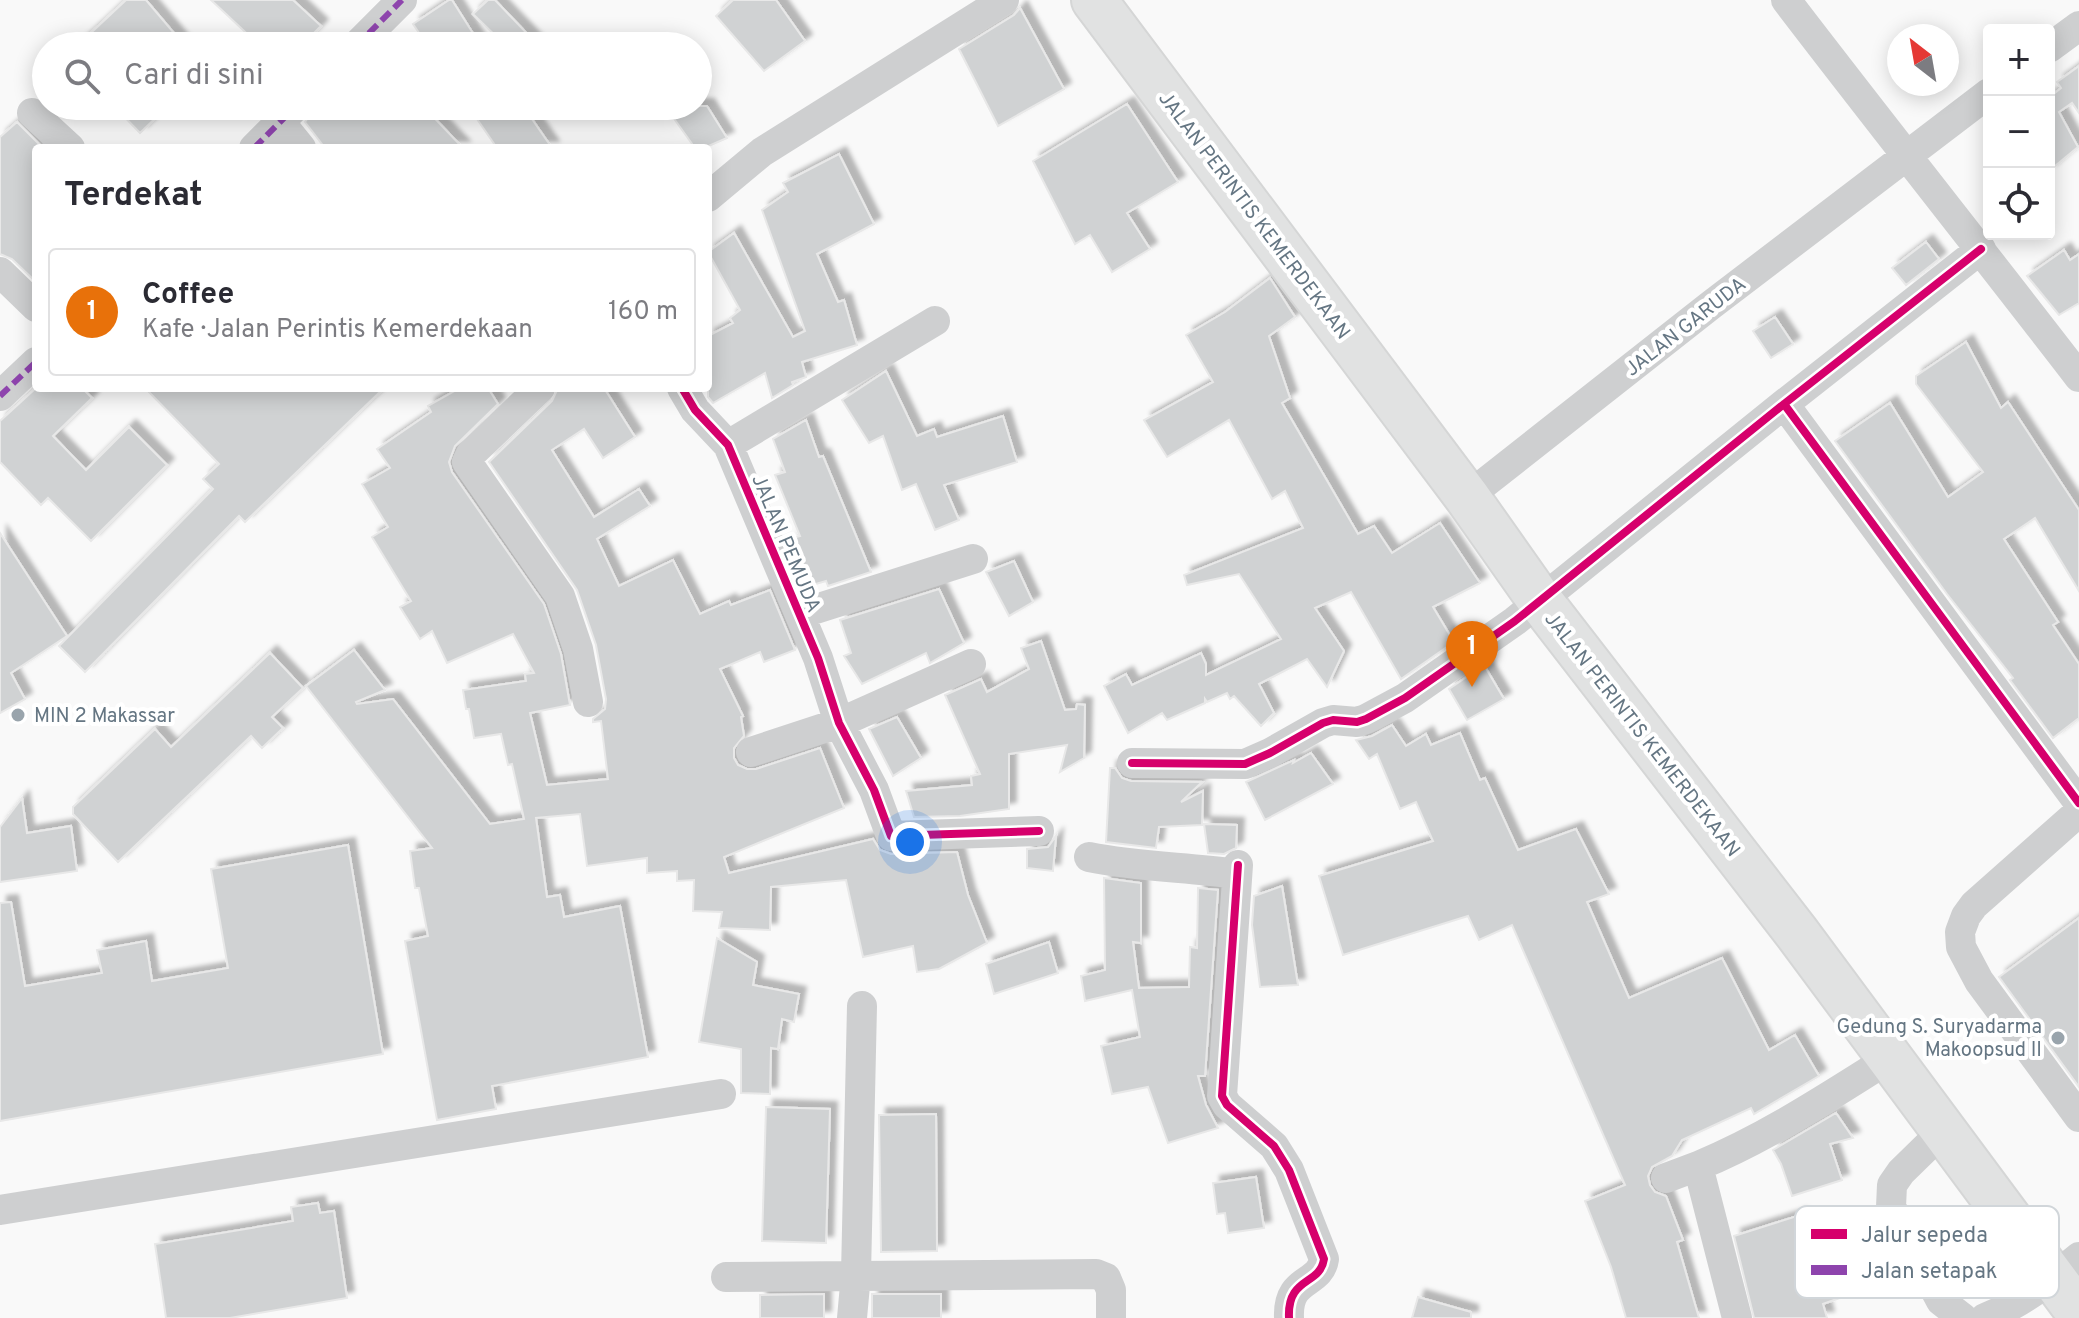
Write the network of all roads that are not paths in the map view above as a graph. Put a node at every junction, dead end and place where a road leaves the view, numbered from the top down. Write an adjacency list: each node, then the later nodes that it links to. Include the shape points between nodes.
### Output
1 (402, 0): 6 (street)
2 (1004, 0): 16 (street, via 762,152)
3 (1094, 0): 28 (highway, JALAN PERINTIS KEMERDEKAAN)
4 (1786, 0): 15 (street)
5 (2079, 26): 7 (street)
6 (370, 32)
7 (2055, 44)
8 (1985, 96): 15 (street, JALAN GARUDA)
9 (40, 120): 12 (street)
10 (282, 120): 13 (street)
11 (290, 120): 14 (street)
12 (66, 144)
13 (258, 144)
14 (299, 144)
15 (1905, 156): 17 (street); 28 (street, JALAN GARUDA)
16 (712, 194)
17 (1981, 249): 21 (street); 26 (street)
18 (0, 272): 19 (street)
19 (32, 303)
20 (935, 321): 27 (street)
21 (2075, 365)
22 (32, 366): 25 (street)
23 (536, 392): 33 (street, via 467,462 560,596)
24 (684, 392): 27 (street, JALAN PEMUDA)
25 (0, 396)
26 (1784, 404): 30 (street); 37 (street)
27 (728, 445): 31 (street, JALAN PEMUDA)
28 (1467, 497): 30 (highway, JALAN PERINTIS KEMERDEKAAN)
29 (973, 559): 31 (street)
30 (1541, 602): 36 (street, via 1405,698 1366,719 1323,723 1245,764); 42 (highway, JALAN PERINTIS KEMERDEKAAN)
31 (800, 614): 34 (street, JALAN PEMUDA)
32 (971, 664): 34 (street)
33 (588, 702)
34 (839, 723): 35 (street); 39 (street, JALAN PEMUDA, via 891,836)
35 (751, 752)
36 (1132, 763)
37 (2079, 803)
38 (2079, 812): 44 (street, via 1974,905 1960,932 1961,947 1979,981)
39 (1039, 831)
40 (1089, 857): 58 (street, via 1129,865 1237,869 1222,1096 1274,1146 1289,1170 1324,1259 1292,1294)
41 (862, 1006): 52 (street)
42 (1890, 1058): 45 (highway, JALAN PERINTIS KEMERDEKAAN); 46 (street)
43 (721, 1094): 50 (street)
44 (2079, 1117)
45 (1945, 1129): 48 (street, via 1901,1172 1892,1185); 49 (highway, JALAN PERINTIS KEMERDEKAAN)
46 (1698, 1166): 47 (street); 59 (street)
47 (1666, 1178)
48 (1891, 1206)
49 (2012, 1206)
50 (0, 1210)
51 (2066, 1268): 55 (highway, JALAN PERINTIS KEMERDEKAAN)
52 (856, 1274): 53 (street); 56 (street); 57 (street, via 1096,1274 1108,1281)
53 (726, 1277)
54 (2020, 1298): 60 (street)
55 (2079, 1313)
56 (852, 1318)
57 (1111, 1318)
58 (1289, 1318)
59 (1737, 1318)
60 (1985, 1318)

